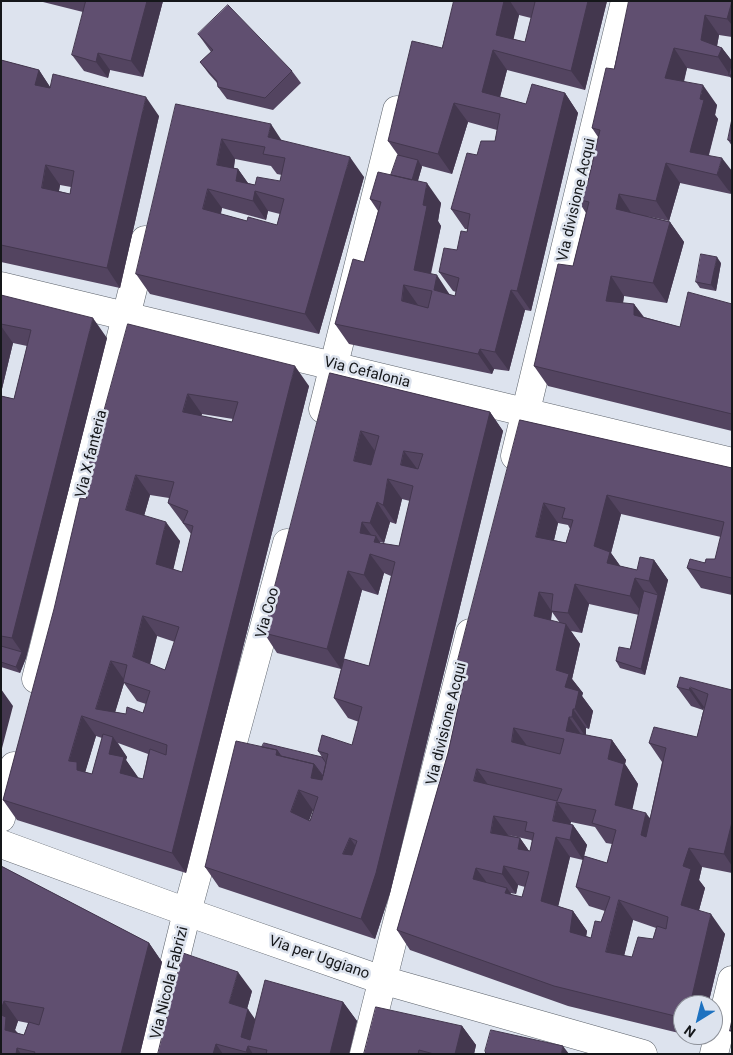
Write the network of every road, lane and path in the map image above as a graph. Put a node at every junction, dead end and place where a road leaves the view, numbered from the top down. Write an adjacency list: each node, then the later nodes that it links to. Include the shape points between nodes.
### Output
1 (624, 1): 7 (street, Via divisione Acqui)
2 (396, 110): 6 (street)
3 (152, 213): 5 (street, Via X fanteria)
4 (1, 286): 5 (street, Via Cefalonia)
5 (126, 316): 6 (street, Via Cefalonia); 13 (street, Via X fanteria)
6 (335, 365): 7 (street, Via Cefalonia); 8 (street)
7 (526, 413): 9 (street, Via Cefalonia); 10 (street, Via divisione Acqui)
8 (316, 432)
9 (732, 462)
10 (509, 480)
11 (293, 519): 17 (street, Via Coo)
12 (477, 605): 18 (street, Via divisione Acqui)
13 (30, 702)
14 (20, 741): 15 (street)
15 (1, 818)
16 (1, 844): 17 (street, Via per Uggiano)
17 (186, 912): 18 (street, Via per Uggiano); 21 (street, Via Nicola Fabrizi)
18 (382, 980): 20 (street, Via per Uggiano); 22 (street, Via divisione Acqui)
19 (732, 980): 24 (street)
20 (591, 1047): 23 (street, Via per Uggiano)
21 (152, 1054)
22 (364, 1054)
23 (643, 1054)
24 (714, 1054)

